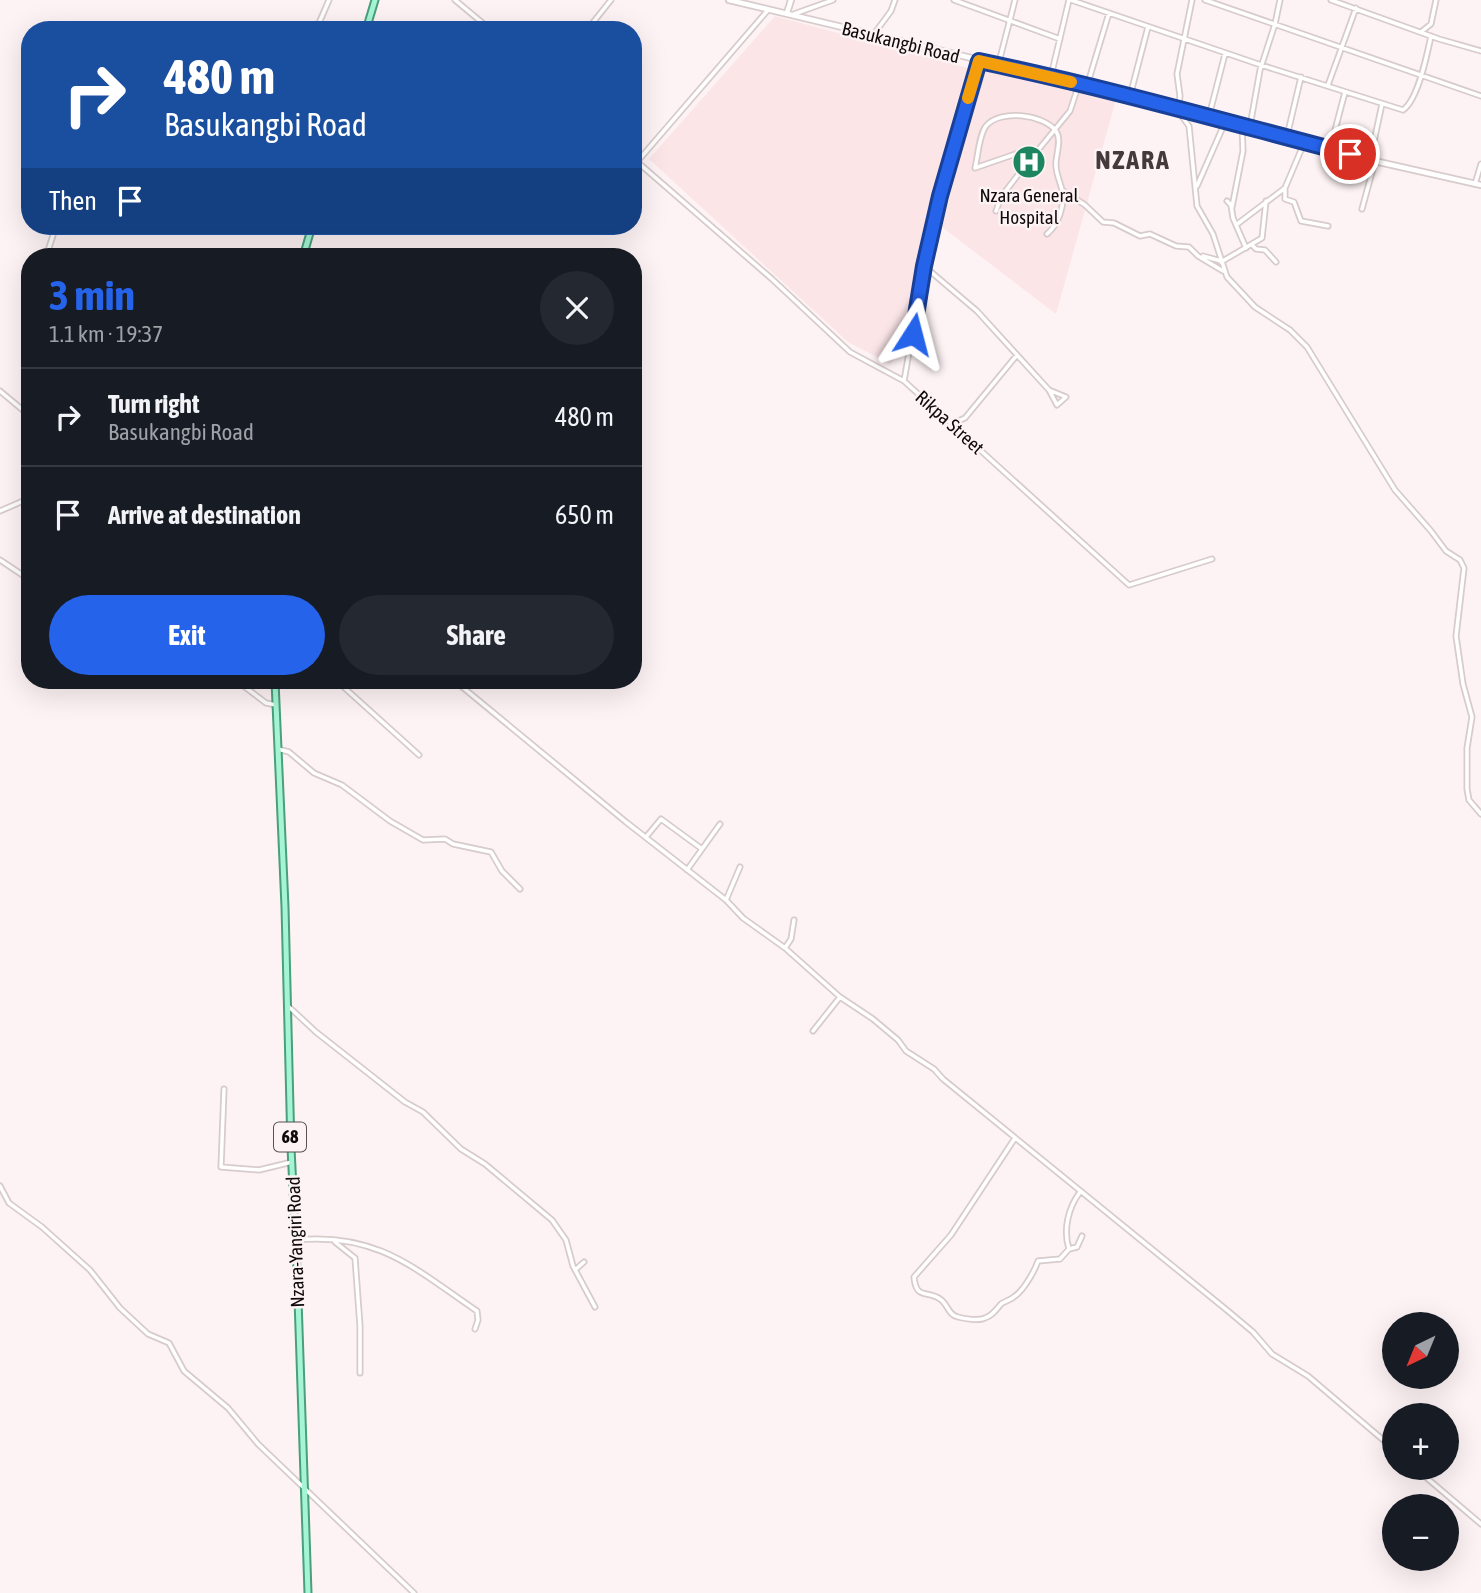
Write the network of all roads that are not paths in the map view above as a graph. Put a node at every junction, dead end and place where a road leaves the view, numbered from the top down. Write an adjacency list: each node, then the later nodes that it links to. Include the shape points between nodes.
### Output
1 (329, 0): 23 (street)
2 (374, 0): 24 (main road)
3 (455, 0): 25 (street)
4 (611, 0): 26 (street)
5 (729, 0): 19 (street, Basukangbi Road)
6 (791, 0): 21 (street)
7 (833, 0): 21 (street)
8 (895, 0): 30 (street)
9 (954, 0): 22 (street)
10 (1016, 0): 22 (street)
11 (1070, 0): 20 (street); 32 (street)
12 (1192, 0): 33 (street)
13 (1205, 0): 27 (street)
14 (1280, 0): 27 (street)
15 (1331, 0): 17 (street)
16 (1436, 0): 29 (street, via 1431,24)
17 (1345, 2): 18 (street)
18 (1356, 8): 29 (street); 36 (street)
19 (769, 9): 21 (street, Basukangbi Road); 62 (street)
20 (1109, 13): 28 (street); 47 (street)
21 (791, 14): 30 (street, Basukangbi Road)
22 (1011, 20): 32 (street); 40 (street)
23 (320, 21)
24 (368, 21)
25 (480, 21)
26 (594, 21)
27 (1275, 24): 36 (street); 41 (street)
28 (1149, 27): 33 (street); 49 (street)
29 (1421, 32): 31 (street)
30 (874, 34): 39 (street, Basukangbi Road)
31 (1431, 36): 34 (street); 35 (street)
32 (1060, 38): 43 (street)
33 (1184, 38): 38 (street); 52 (street, via 1177,74)
34 (1439, 39): 35 (street); 37 (street)
35 (1429, 45): 42 (street)
36 (1341, 46): 42 (street); 46 (street)
37 (1481, 51)
38 (1225, 53): 41 (street); 53 (street)
39 (979, 61): 40 (street, Basukangbi Road); 83 (street)
40 (998, 65): 43 (street, Basukangbi Road)
41 (1261, 65): 44 (street); 56 (street)
42 (1421, 75): 50 (street); 51 (street, via 1406,110)
43 (1051, 78): 45 (street, Basukangbi Road)
44 (1301, 78): 46 (street); 58 (street)
45 (1079, 84): 47 (street, Basukangbi Road); 57 (street, via 1070,111)
46 (1328, 85): 48 (street)
47 (1087, 86): 49 (street, Basukangbi Road)
48 (1345, 92): 51 (street); 60 (street)
49 (1130, 96): 52 (street, Basukangbi Road)
50 (1481, 96)
51 (1382, 104): 63 (street)
52 (1178, 111): 53 (street, Basukangbi Road); 67 (street, via 1189,127)
53 (1209, 116): 54 (street, Basukangbi Road)
54 (1226, 120): 55 (street, Basukangbi Road); 67 (street)
55 (1242, 125): 56 (street, Basukangbi Road); 72 (street, via 1243,151)
56 (1250, 126): 58 (street, Basukangbi Road)
57 (1055, 131): 61 (street, via 1044,122 1017,116 993,119 984,128 975,168); 69 (street, via 1059,138 1055,165); 74 (street, via 1020,171)
58 (1287, 136): 59 (street, Basukangbi Road)
59 (1305, 141): 60 (street, Basukangbi Road); 68 (street)
60 (1330, 149): 63 (street, Basukangbi Road)
61 (1027, 150)
62 (642, 153)
63 (1373, 160): 66 (street, Basukangbi Road); 73 (street)
64 (1481, 164): 66 (street)
65 (642, 167): 86 (street, Rikpa Street, via 850,352)
66 (1478, 184)
67 (1196, 187): 81 (street, via 1197,206 1213,234)
68 (1285, 188): 71 (street); 76 (street, via 1285,199 1294,202 1301,221)
69 (1062, 190): 77 (street, via 1061,210); 80 (street, via 1103,222 1189,247)
70 (1227, 201): 72 (street)
71 (1266, 201): 75 (street); 78 (street, via 1262,238)
72 (1231, 207): 75 (street)
73 (1362, 209)
74 (996, 211)
75 (1236, 225): 79 (street)
76 (1328, 226)
77 (1047, 234)
78 (1252, 244): 79 (street); 82 (street)
79 (1246, 248): 81 (street)
80 (1198, 256): 81 (street); 84 (street)
81 (1221, 262): 84 (street)
82 (1276, 262)
83 (924, 266): 85 (street, via 977,311); 86 (street)
84 (1223, 271): 103 (street, via 1255,307 1307,347 1395,490 1464,568 1456,636 1472,717 1467,789 1469,800)
85 (1017, 355): 87 (street); 90 (street, via 965,418)
86 (904, 381): 90 (street, Rikpa Street)
87 (1049, 390): 87 (street, via 1057,405 1066,397 1057,394)
88 (0, 391): 89 (street)
89 (21, 408)
90 (952, 424): 93 (street, Rikpa Street, via 1129,586)
91 (21, 502): 92 (street)
92 (0, 511)
93 (1212, 559)
94 (0, 560): 95 (street)
95 (21, 574)
96 (248, 689): 100 (street)
97 (275, 689): 100 (main road, Nzara-Yangiri Road / 68)
98 (346, 689): 102 (street)
99 (465, 689): 105 (street)
100 (276, 705): 101 (main road, Nzara-Yangiri Road / 68)
101 (278, 749): 109 (street, via 342,785 423,840 445,839 491,852); 114 (main road, Nzara-Yangiri Road / 68)
102 (419, 755)
103 (1481, 814)
104 (720, 824): 106 (street)
105 (646, 838): 106 (street, via 661,818); 108 (street)
106 (702, 849): 108 (street)
107 (740, 867): 110 (street)
108 (687, 870): 110 (street)
109 (520, 889)
110 (726, 900): 112 (street)
111 (794, 920): 112 (street)
112 (785, 948): 113 (street)
113 (840, 997): 115 (street); 117 (street, via 873,1019)
114 (287, 1004): 118 (main road, Nzara-Yangiri Road / 68); 126 (street, via 552,1220 566,1240)
115 (813, 1031)
116 (224, 1089): 118 (street, via 221,1167 259,1170)
117 (1015, 1138): 120 (street); 124 (street, via 951,1235 914,1278 915,1288 942,1300 958,1318 988,1318 1016,1296 1038,1261 1060,1259)
118 (292, 1162): 122 (main road, Nzara-Yangiri Road / 68)
119 (0, 1186): 132 (street, via 9,1203 90,1270 148,1334 169,1342 184,1371 228,1408)
120 (1080, 1191): 124 (street, via 1066,1226); 130 (street, via 1253,1332 1272,1354 1308,1376)
121 (1082, 1236): 124 (street, via 1077,1247)
122 (295, 1240): 123 (street); 132 (main road, Nzara-Yangiri Road / 68)
123 (334, 1241): 128 (street, via 381,1250 412,1265 477,1311); 129 (street, via 355,1258)
124 (1069, 1249)
125 (584, 1262): 126 (street)
126 (575, 1270): 127 (street)
127 (595, 1307)
128 (475, 1329)
129 (360, 1373)
130 (1382, 1439)
131 (1429, 1480): 133 (street)
132 (304, 1489): 134 (main road, Nzara-Yangiri Road / 68); 135 (street)
133 (1481, 1524)
134 (308, 1593)
135 (414, 1593)

